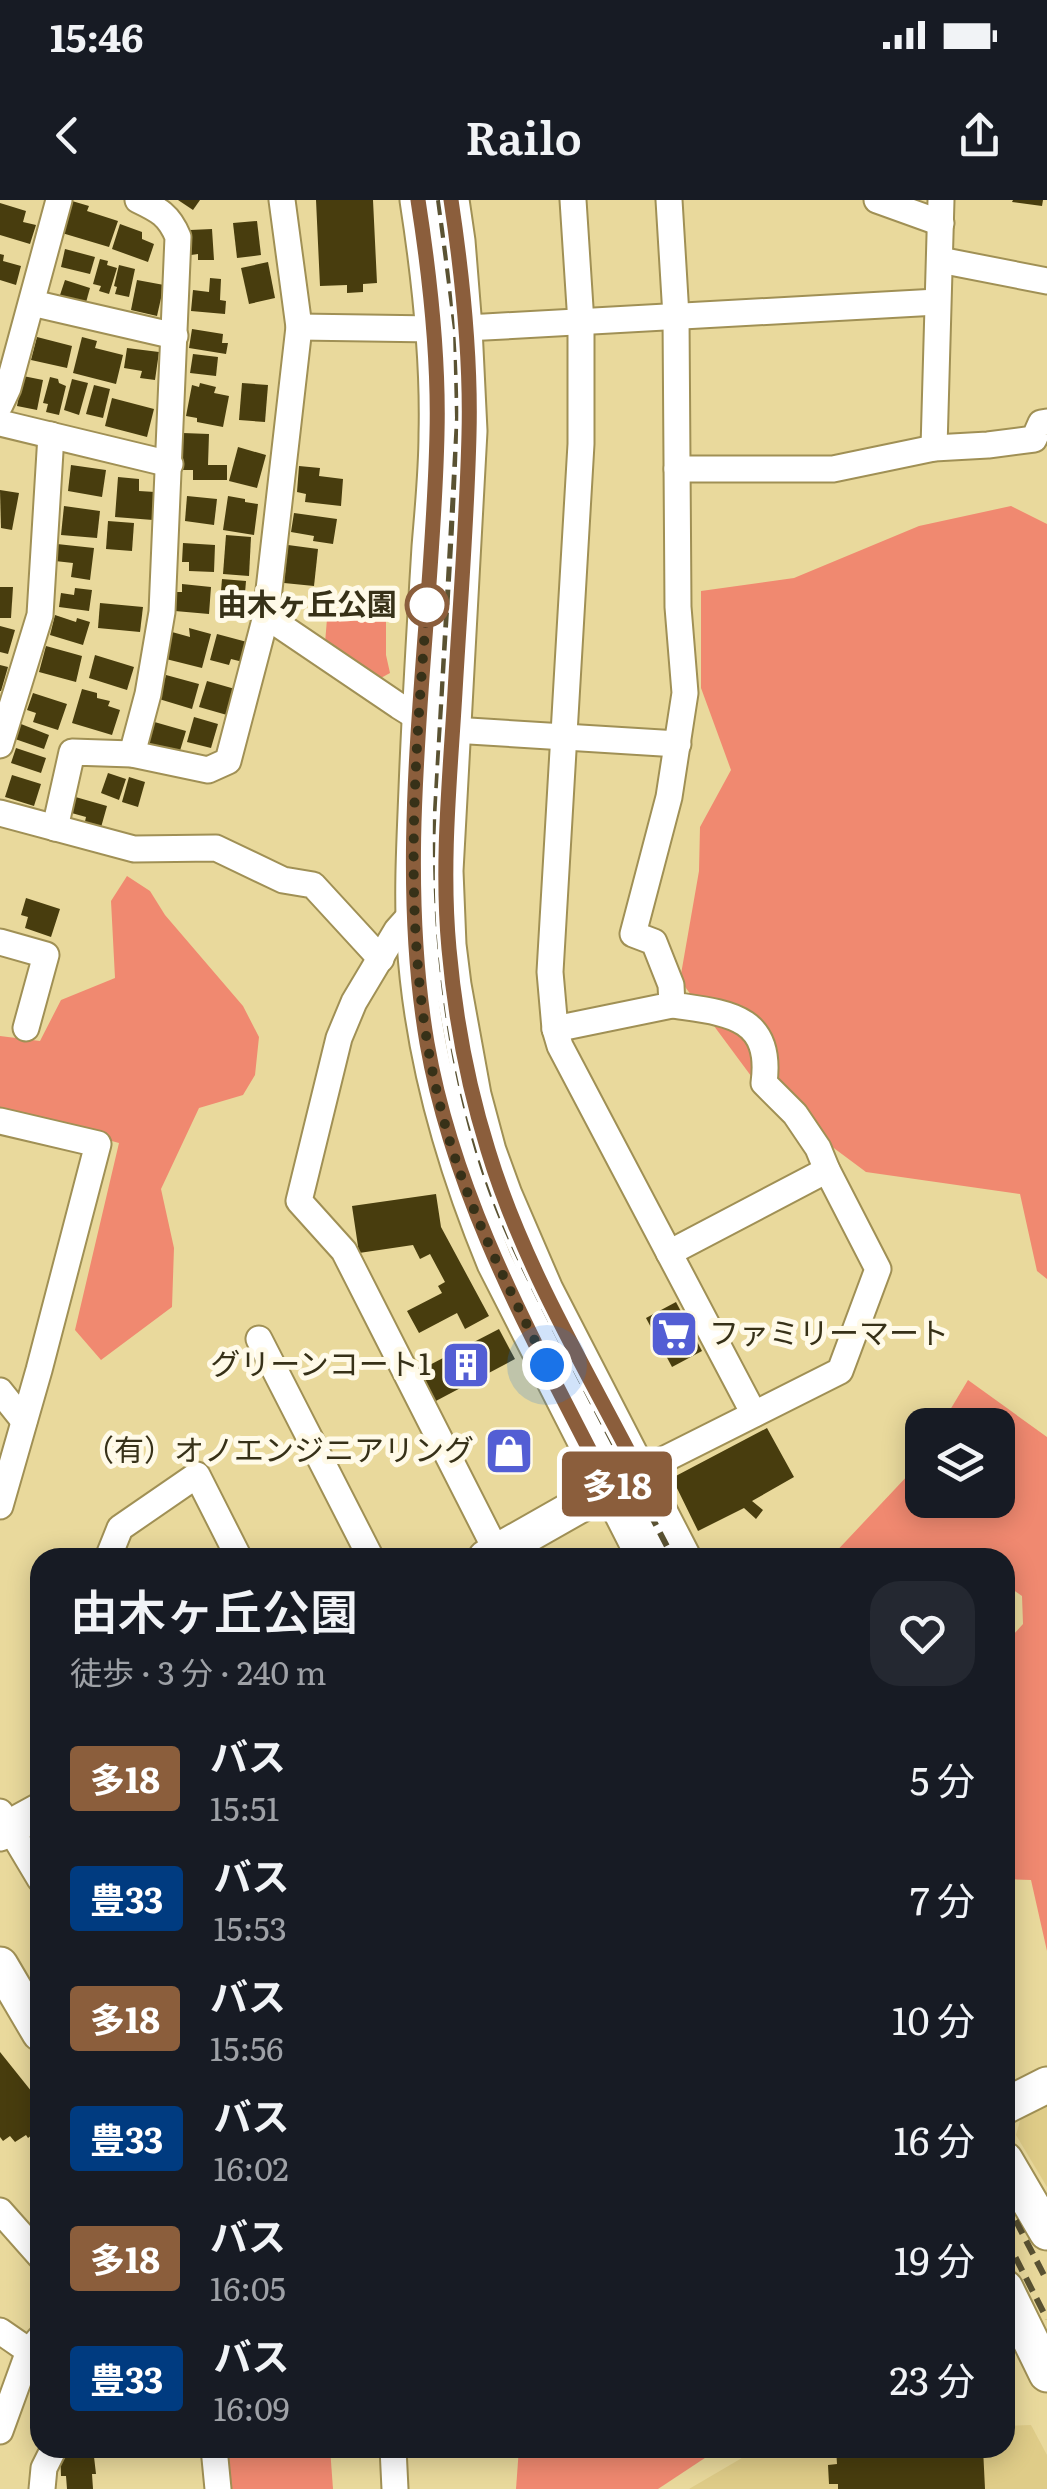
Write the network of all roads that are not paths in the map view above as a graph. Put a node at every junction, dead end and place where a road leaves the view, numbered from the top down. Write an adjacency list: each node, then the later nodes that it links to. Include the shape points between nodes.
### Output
1 (59, 200): 13 (street)
2 (138, 200): 18 (street, via 171,220 178,238)
3 (282, 200): 16 (street)
4 (418, 200): 17 (main road)
5 (451, 200): 17 (main road, via 457,241)
6 (573, 200): 15 (street)
7 (668, 200): 14 (street)
8 (877, 200): 9 (street)
9 (941, 212): 10 (street)
10 (940, 260): 11 (street); 12 (street)
11 (1047, 281)
12 (938, 302): 14 (street); 23 (street)
13 (32, 304): 18 (street); 19 (street)
14 (676, 316): 15 (street); 25 (street)
15 (581, 323): 17 (street); 28 (street)
16 (299, 327): 17 (street); 26 (street)
17 (449, 329): 27 (main road, via 469,432)
18 (175, 336): 24 (street)
19 (0, 404)
20 (1047, 422): 23 (street, via 1034,439)
21 (0, 423): 22 (street)
22 (51, 435): 24 (street); 30 (street, via 40,615)
23 (934, 448): 25 (street, via 834,469)
24 (170, 464): 31 (street, via 162,612)
25 (677, 468): 29 (street, via 685,692)
26 (266, 616): 27 (street); 31 (street, via 228,761 208,770)
27 (436, 724): 28 (street); 34 (main road, via 413,871); 47 (main road, via 448,946 473,1095 526,1248)
28 (564, 737): 29 (street); 39 (street, via 550,972)
29 (678, 744): 37 (street, via 632,934 654,942)
30 (0, 745)
31 (132, 754): 33 (street, via 72,752)
32 (0, 814): 33 (street)
33 (55, 828): 36 (street, via 134,848 216,848 283,880 313,885)
34 (414, 912): 36 (street); 47 (main road, via 427,1043 456,1162 496,1262)
35 (0, 942): 38 (street, via 46,955)
36 (380, 959): 52 (street, via 339,1038 299,1201 344,1251)
37 (672, 1005): 39 (street); 41 (street, via 738,1017 749,1026 767,1062 764,1083 796,1114)
38 (26, 1028)
39 (555, 1028): 42 (street)
40 (0, 1121): 46 (street, via 98,1144)
41 (827, 1170): 42 (street); 45 (street, via 878,1269 840,1371)
42 (669, 1253): 45 (street)
43 (259, 1339): 51 (street)
44 (0, 1391): 46 (street)
45 (754, 1414): 47 (street)
46 (24, 1420): 48 (street)
47 (624, 1480): 53 (main road); 54 (main road); 55 (main road)
48 (0, 1506)
49 (112, 1548): 50 (street, via 120,1528 197,1475)
50 (234, 1548)
51 (366, 1548)
52 (491, 1548)
53 (506, 1548)
54 (642, 1548)
55 (676, 1548)
56 (12, 1821): 57 (street)
57 (30, 1858)
58 (0, 1965): 59 (main road)
59 (30, 2015)
60 (1047, 2085): 61 (main road)
61 (1015, 2101)
62 (1015, 2177): 64 (main road)
63 (0, 2211): 65 (street)
64 (1047, 2232)
65 (30, 2245)
66 (1015, 2308): 70 (main road)
67 (0, 2331): 68 (street)
68 (30, 2342)
69 (30, 2354): 71 (street)
70 (1047, 2374)
71 (0, 2431)
72 (49, 2458): 75 (street)
73 (215, 2458): 76 (street)
74 (393, 2458): 77 (street)
75 (42, 2489)
76 (218, 2489)
77 (395, 2489)

